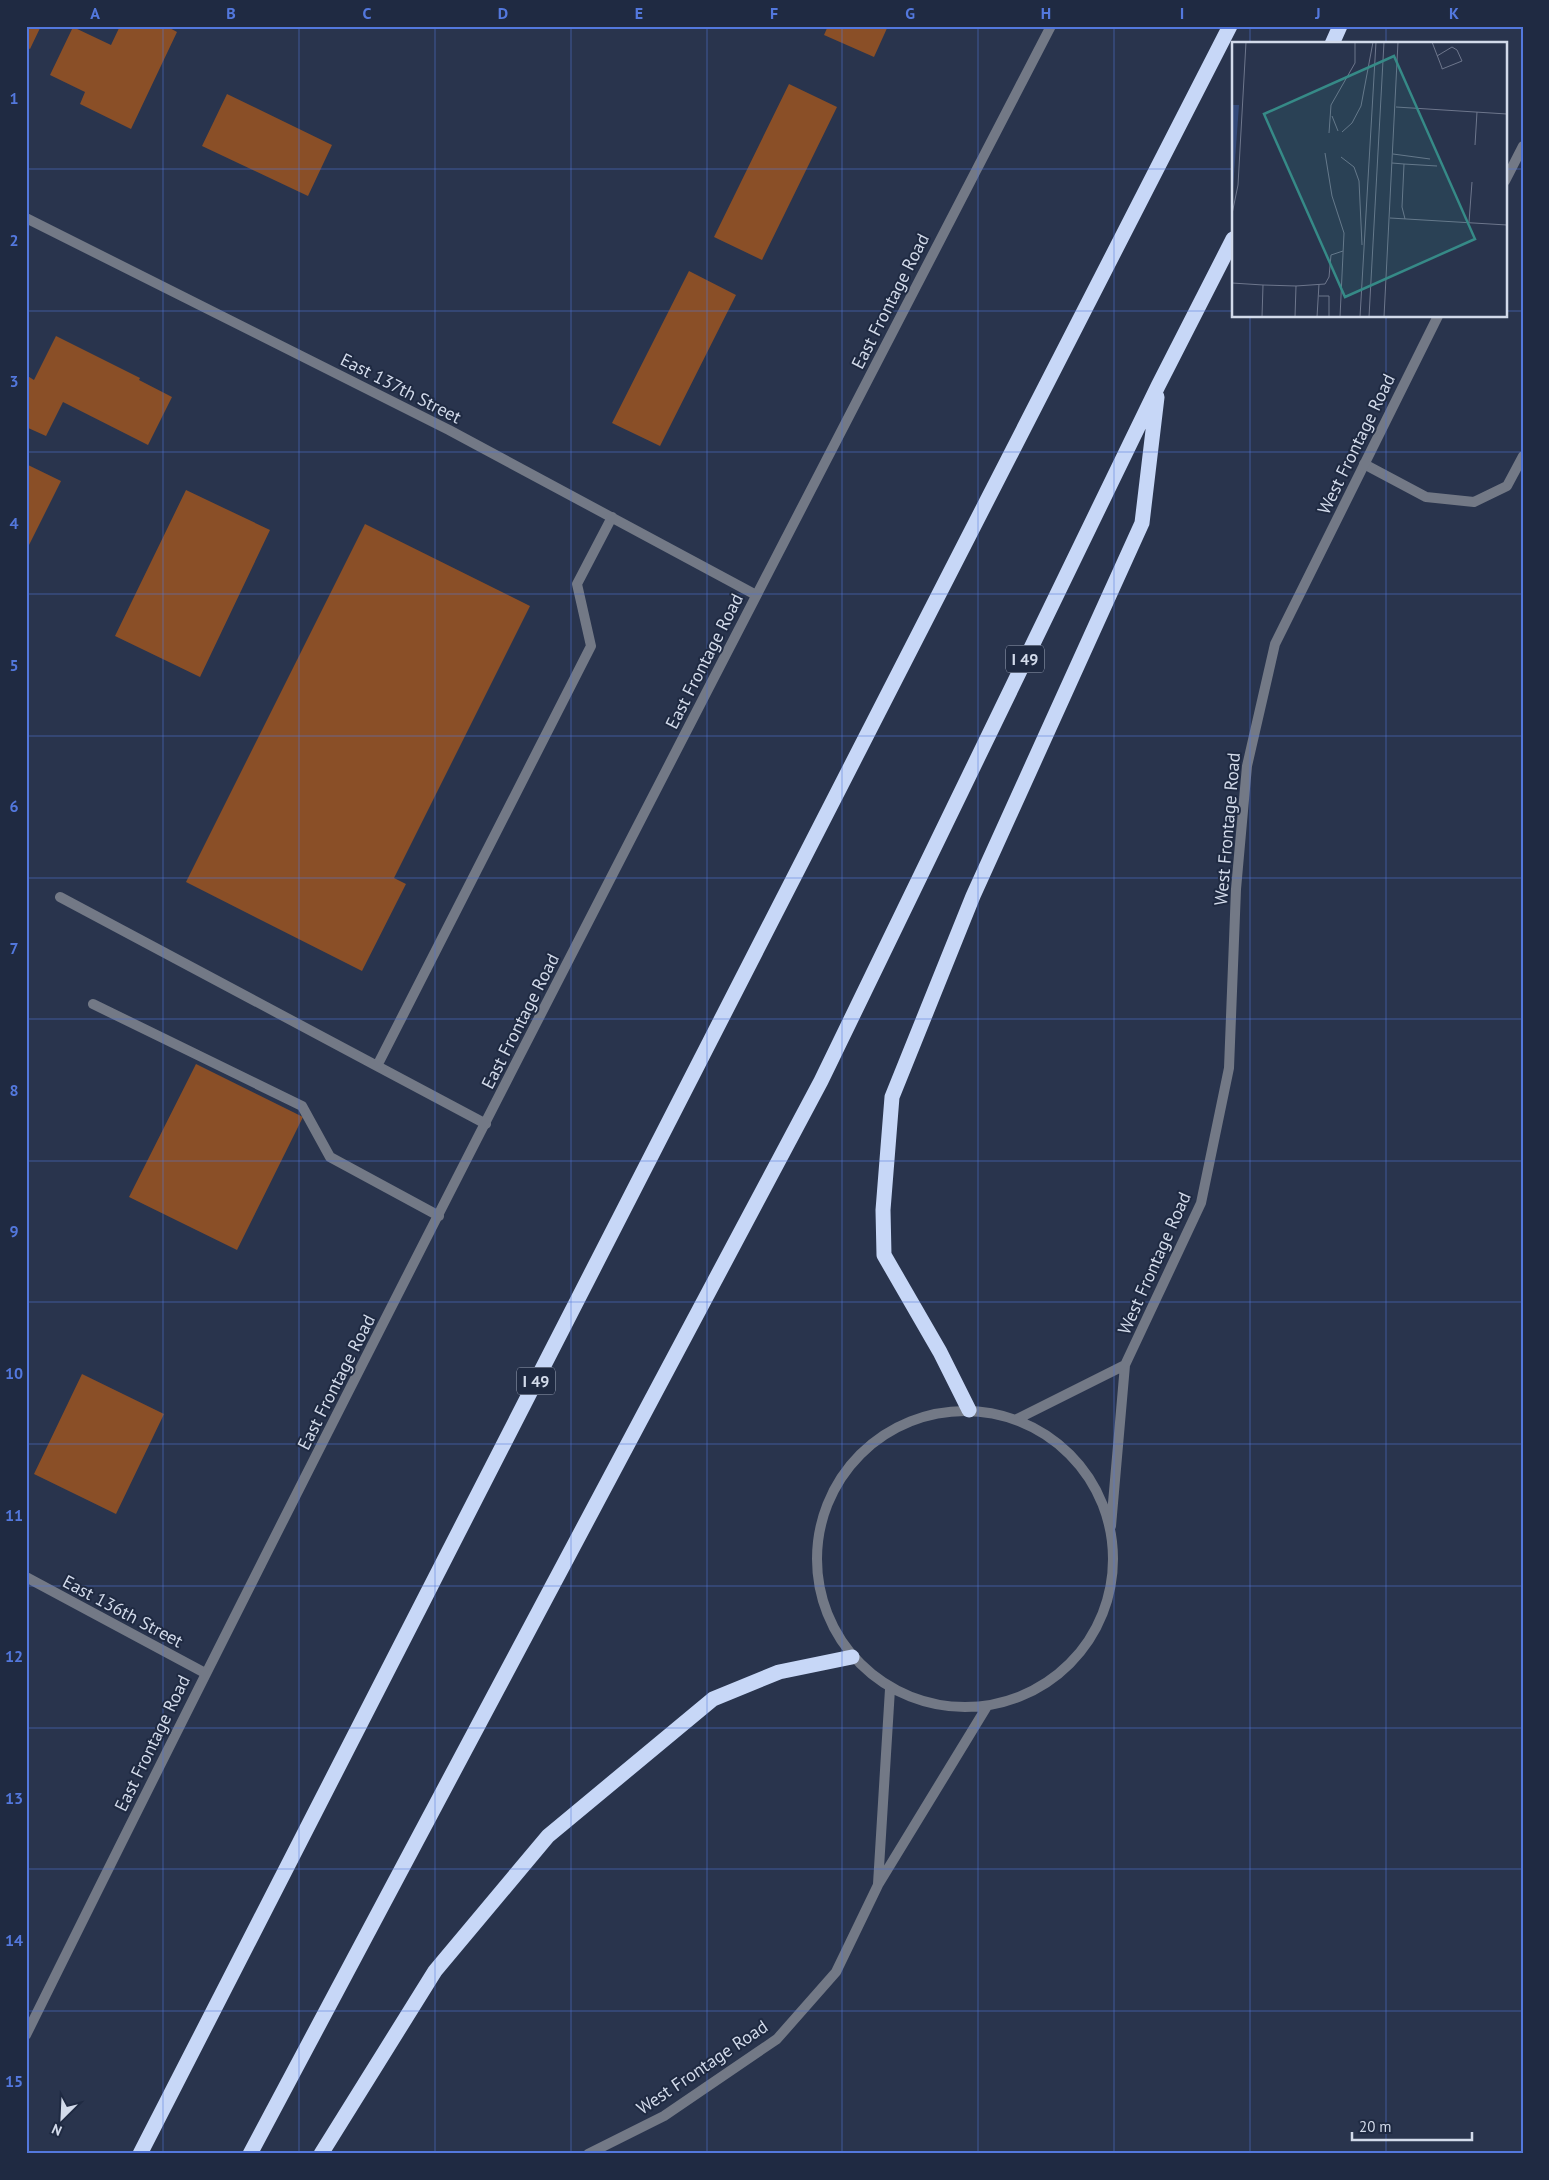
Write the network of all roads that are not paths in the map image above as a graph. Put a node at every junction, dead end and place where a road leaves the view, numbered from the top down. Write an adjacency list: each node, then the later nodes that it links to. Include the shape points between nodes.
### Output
1 (1051, 26): 14 (street, East Frontage Road)
2 (1230, 26): 31 (highway, I 49)
3 (1340, 26): 4 (highway)
4 (1333, 42)
5 (1523, 146): 6 (street)
6 (1506, 179)
7 (26, 218): 13 (street, East 137th Street, via 449,430)
8 (1232, 241): 10 (highway, I 49)
9 (1437, 318): 12 (street, West Frontage Road)
10 (1158, 386): 21 (highway, via 1142,523 972,896 892,1097 883,1210 884,1254); 32 (highway, I 49, via 821,1081)
11 (1523, 456): 12 (street, via 1507,486 1474,502 1426,498)
12 (1364, 464): 20 (street, West Frontage Road, via 1275,644 1247,766 1236,889 1230,1068 1201,1203)
13 (612, 517): 14 (street, East 137th Street); 17 (street, via 578,584 591,646)
14 (756, 595): 18 (street, East Frontage Road)
15 (60, 897): 17 (street)
16 (93, 1004): 19 (street, via 302,1106 330,1157)
17 (377, 1066): 18 (street)
18 (486, 1124): 19 (street, East Frontage Road)
19 (439, 1216): 26 (street, East Frontage Road)
20 (1125, 1365): 22 (street); 23 (street, West Frontage Road)
21 (969, 1410): 22 (street); 25 (street, via 921,1416 876,1438 842,1473 820,1518 814,1567 826,1615)
22 (1017, 1419): 23 (street, via 1060,1444 1092,1481)
23 (1111, 1526): 28 (street, via 1114,1575 1100,1622 1074,1663 1034,1692)
24 (26, 1578): 26 (street, East 136th Street)
25 (852, 1657): 27 (street); 33 (highway, via 779,1672 713,1700 548,1836 435,1971)
26 (205, 1673): 30 (street, East Frontage Road)
27 (890, 1689): 28 (street, via 937,1706); 29 (street, West Frontage Road)
28 (986, 1708): 29 (street, West Frontage Road)
29 (878, 1885): 34 (street, West Frontage Road, via 836,1972 777,2039 664,2116)
30 (26, 2035)
31 (140, 2154)
32 (250, 2154)
33 (321, 2154)
34 (588, 2154)

